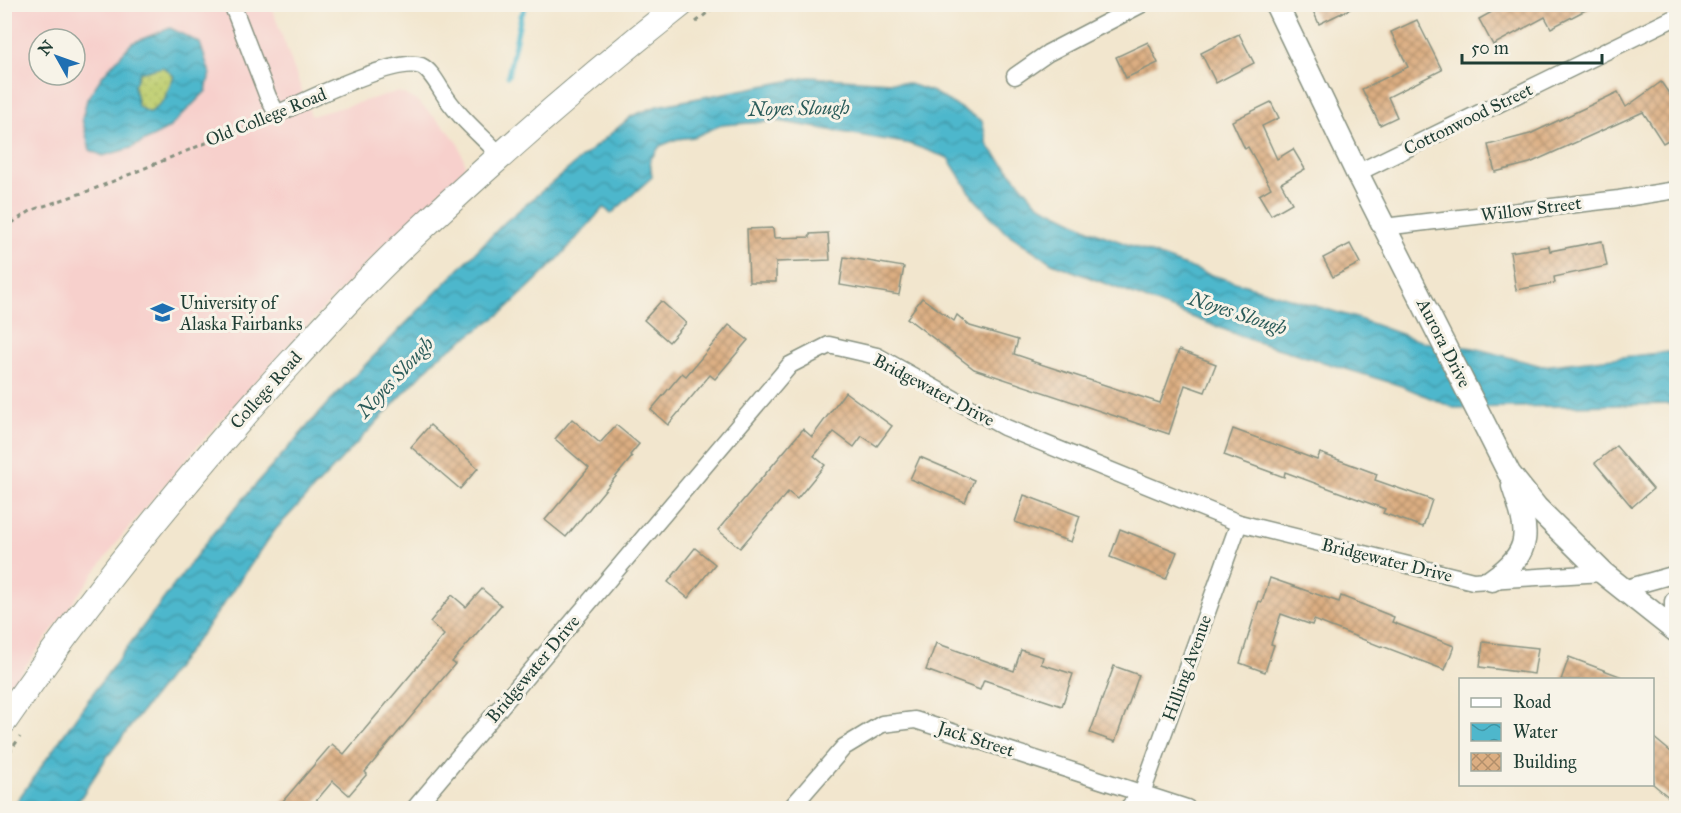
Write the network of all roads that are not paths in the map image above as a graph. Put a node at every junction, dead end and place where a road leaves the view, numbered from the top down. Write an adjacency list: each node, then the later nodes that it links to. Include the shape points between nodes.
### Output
1 (232, 4): 7 (street, Old College Road, via 277,114 391,68 421,66 434,78 449,104)
2 (1142, 4): 6 (street, via 1048,53)
3 (1276, 4): 8 (street, Aurora Drive)
4 (687, 14): 7 (main road, College Road, via 588,80)
5 (1677, 17): 8 (street, Cottonwood Street)
6 (1015, 76)
7 (501, 156): 20 (main road, College Road, via 409,240 223,438 54,650)
8 (1357, 173): 10 (street, Aurora Drive)
9 (1677, 190): 10 (street, Willow Street)
10 (1384, 226): 11 (street, Aurora Drive)
11 (1509, 473): 13 (street, Aurora Drive, via 1537,508); 15 (street, via 1525,524 1522,552)
12 (1239, 523): 15 (street, Bridgewater Drive, via 1473,581); 21 (street, Hilling Avenue); 22 (street, Bridgewater Drive, via 1004,428 877,356 829,345 790,365)
13 (1603, 573): 15 (street, Bridgewater Drive); 16 (street, Aurora Drive)
14 (1677, 574): 16 (street)
15 (1492, 580)
16 (1623, 589): 19 (street, Aurora Drive)
17 (1677, 602): 18 (street)
18 (1677, 609)
19 (1677, 631)
20 (12, 729)
21 (1142, 793): 23 (street, Jack Street, via 915,720 882,724 844,747); 24 (street, Hilling Avenue); 25 (street, Jack Street)
22 (415, 808)
23 (791, 808)
24 (1128, 808)
25 (1187, 808)

